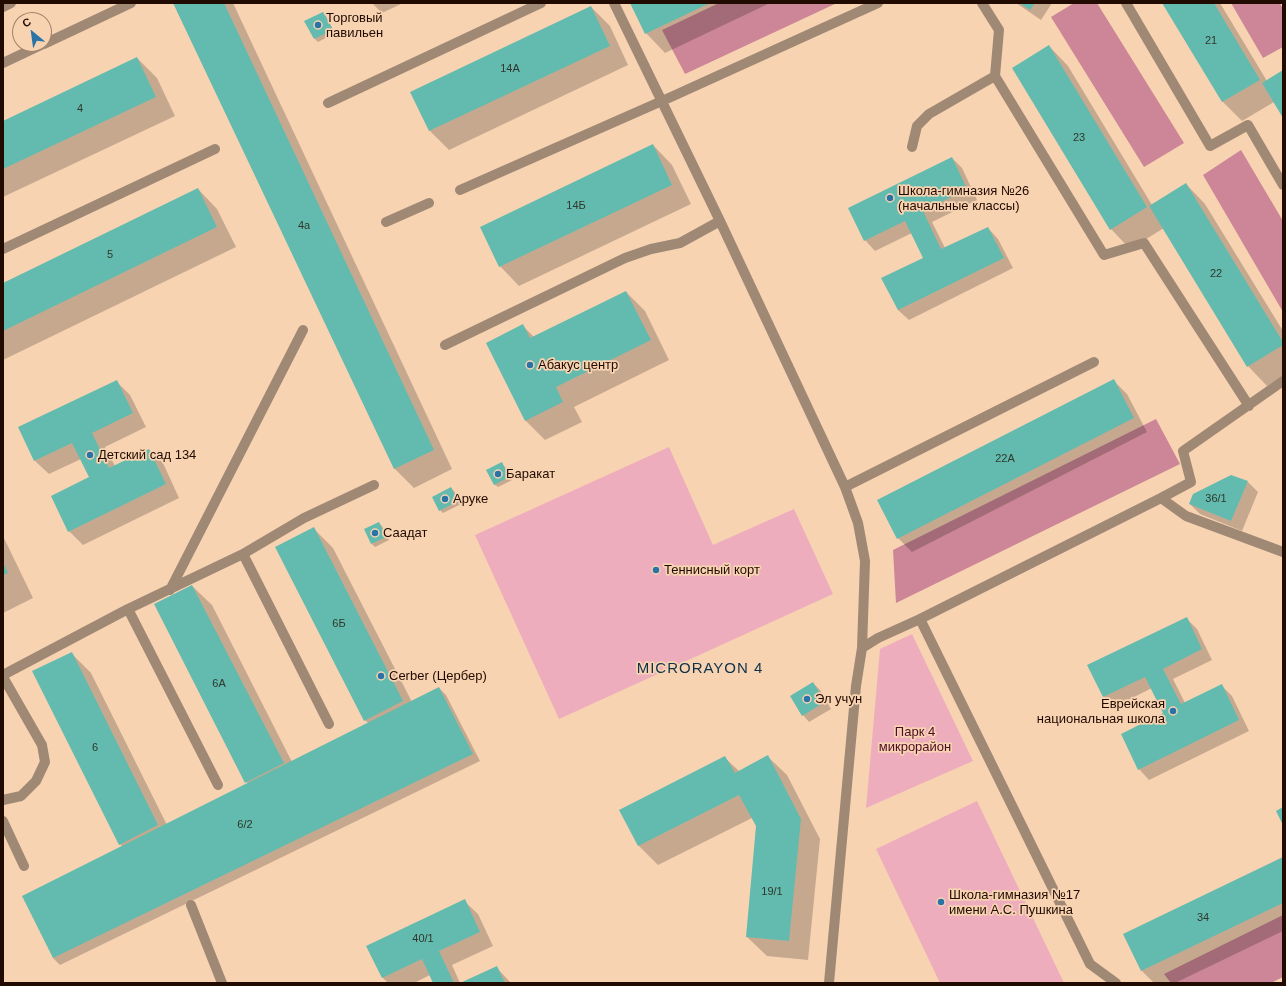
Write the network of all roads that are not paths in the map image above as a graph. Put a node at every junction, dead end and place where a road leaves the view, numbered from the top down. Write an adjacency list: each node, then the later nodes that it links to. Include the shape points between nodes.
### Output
1 (11, 3): 8 (street)
2 (131, 3): 9 (street)
3 (541, 3): 14 (street)
4 (614, 3): 13 (street)
5 (878, 3): 13 (street)
6 (982, 3): 12 (street, via 999,30)
7 (1126, 3): 17 (street, via 1210,146 1248,125)
8 (3, 7)
9 (52, 40)
10 (26, 52): 11 (street)
11 (3, 63)
12 (994, 76): 15 (street, via 929,114 917,126); 27 (street, via 1104,255 1144,243)
13 (661, 101): 18 (street); 20 (street)
14 (328, 103)
15 (912, 147)
16 (215, 150): 22 (street)
17 (1283, 185)
18 (460, 190)
19 (429, 203): 21 (street)
20 (720, 221): 24 (street, via 680,243 651,248 625,258); 29 (street)
21 (386, 222)
22 (3, 248)
23 (303, 330): 33 (street)
24 (445, 345)
25 (1094, 362): 29 (street)
26 (1283, 381): 27 (street)
27 (1249, 406): 30 (street, via 1183,451 1191,482)
28 (374, 485): 32 (street, via 304,518)
29 (845, 487): 36 (street, via 858,523 865,561)
30 (1161, 498): 31 (street, via 1186,516); 35 (street)
31 (1283, 552)
32 (243, 554): 33 (street); 38 (street)
33 (170, 590): 34 (street)
34 (128, 609): 37 (street); 39 (street)
35 (920, 618): 36 (street); 46 (street, via 1090,964)
36 (862, 648): 45 (street, via 856,686)
37 (3, 676): 40 (street, via 42,745 45,762 36,781 21,796)
38 (329, 724)
39 (218, 785)
40 (3, 800)
41 (3, 821): 42 (street)
42 (24, 866)
43 (191, 905): 44 (street)
44 (222, 983)
45 (829, 983)
46 (1116, 983)

